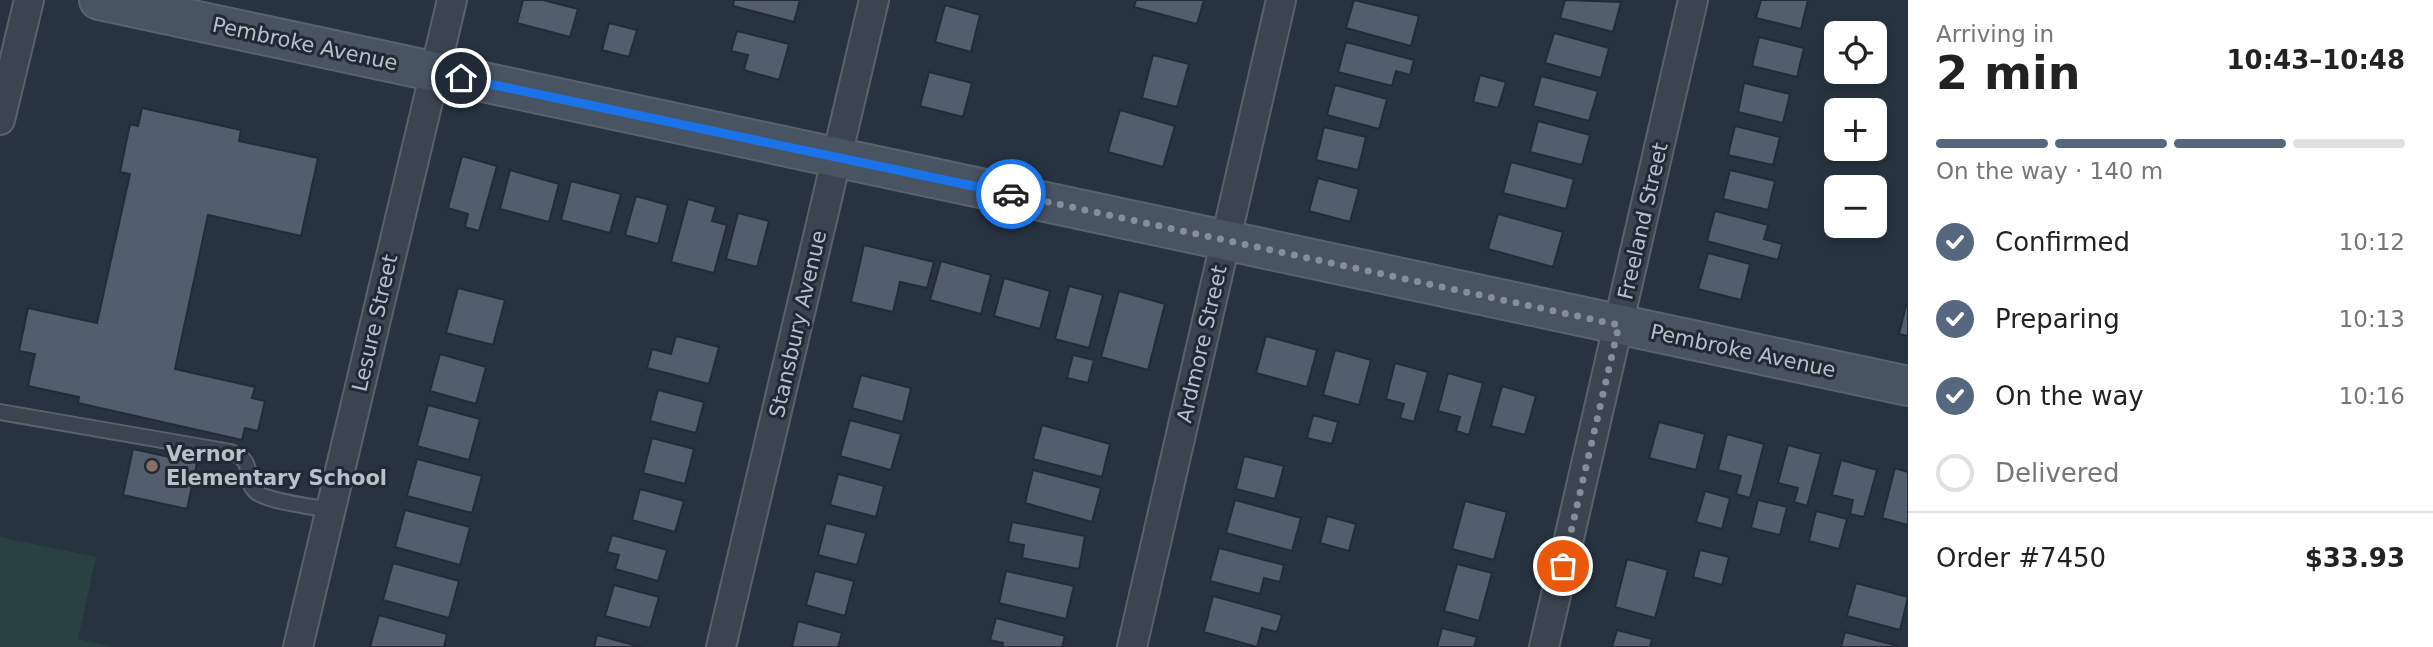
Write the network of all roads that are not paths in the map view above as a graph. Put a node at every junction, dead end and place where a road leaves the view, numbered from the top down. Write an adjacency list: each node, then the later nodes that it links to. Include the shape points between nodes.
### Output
1 (29, 0): 8 (street)
2 (99, 0): 7 (street, Pembroke Avenue)
3 (452, 0): 7 (street, Lesure Street)
4 (874, 0): 9 (street, Stansbury Avenue)
5 (1281, 0): 10 (street, Ardmore Street)
6 (1693, 0): 11 (street, Freeland Street)
7 (435, 72): 9 (street, Pembroke Avenue); 14 (street, Lesure Street)
8 (0, 120)
9 (837, 158): 10 (street, Pembroke Avenue); 16 (street, Stansbury Avenue)
10 (1226, 240): 11 (street, Pembroke Avenue); 17 (street, Ardmore Street)
11 (1619, 325): 12 (street, Pembroke Avenue); 18 (street, Freeland Street)
12 (1908, 386)
13 (0, 412): 14 (lane, via 231,452 243,457 252,485 261,496)
14 (330, 510): 15 (street, Lesure Street)
15 (298, 647)
16 (721, 647)
17 (1132, 647)
18 (1544, 647)

